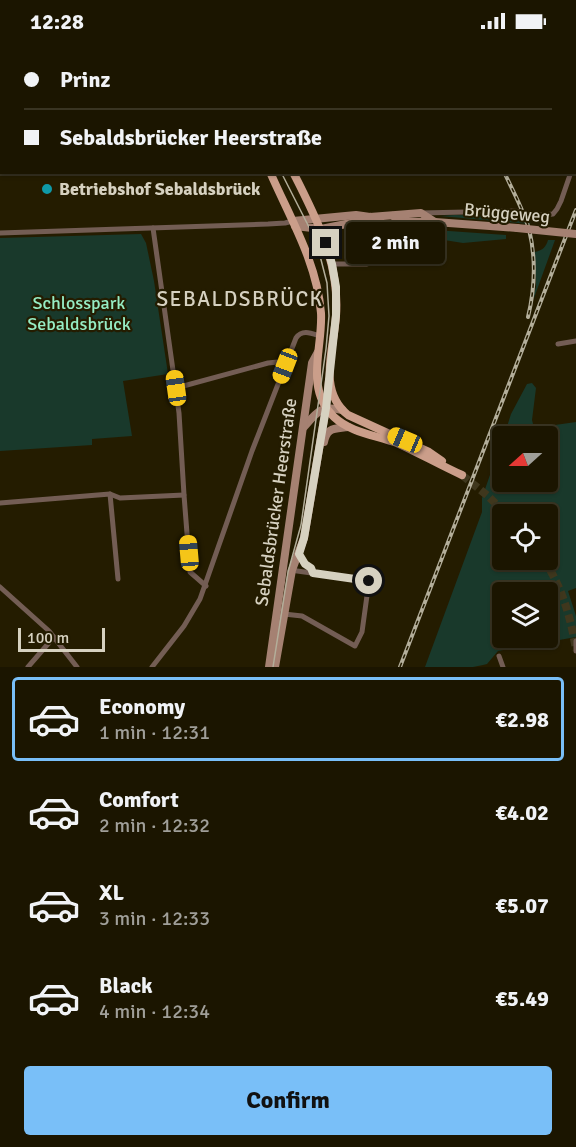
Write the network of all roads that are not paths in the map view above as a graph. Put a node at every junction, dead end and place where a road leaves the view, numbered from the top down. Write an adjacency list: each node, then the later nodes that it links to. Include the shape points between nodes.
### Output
1 (271, 174): 9 (main road, Sebaldsbrücker Heerstraße)
2 (294, 174): 7 (main road, Sebaldsbrücker Heerstraße)
3 (570, 174): 4 (street, via 553,214)
4 (421, 213): 5 (main road, Brüggeweg); 8 (main road, Brüggeweg)
5 (392, 215): 6 (main road, Brüggeweg); 8 (main road, Brüggeweg, via 404,222)
6 (370, 217): 7 (main road, Brüggeweg); 11 (main road, Brüggeweg); 14 (street, via 367,264)
7 (316, 218): 9 (main road, Brüggeweg); 11 (main road, Sebaldsbrücker Heerstraße)
8 (435, 222): 13 (main road, Brüggeweg, bridge)
9 (291, 224): 10 (street); 11 (main road, Brüggeweg); 15 (main road, Sebaldsbrücker Heerstraße, via 313,269 321,314)
10 (153, 228): 12 (street); 21 (street)
11 (321, 229): 14 (main road, Sebaldsbrücker Heerstraße)
12 (0, 233)
13 (576, 234)
14 (332, 264): 20 (main road, Sebaldsbrücker Heerstraße, via 336,315)
15 (320, 336): 18 (main road, Sebaldsbrücker Heerstraße); 19 (street, via 299,334)
16 (576, 341): 17 (street)
17 (558, 344)
18 (318, 350): 22 (main road, via 317,383); 24 (main road, Sebaldsbrücker Heerstraße, via 312,363)
19 (285, 366): 21 (street, via 268,363); 35 (street)
20 (329, 379): 22 (main road, Sebaldsbrücker Heerstraße); 23 (main road)
21 (176, 388): 28 (street)
22 (326, 408): 23 (main road); 24 (main road); 25 (main road); 26 (main road, Sebaldsbrücker Heerstraße)
23 (342, 410): 25 (main road, via 429,452 462,475 395,443)
24 (304, 427): 31 (main road, Sebaldsbrücker Heerstraße)
25 (348, 427): 26 (main road, via 328,431 321,466)
26 (315, 474): 30 (main road, Sebaldsbrücker Heerstraße)
27 (110, 494): 28 (street, via 120,498); 29 (street); 34 (street)
28 (184, 495): 35 (street, via 190,572)
29 (0, 503)
30 (299, 554): 32 (main road, Sebaldsbrücker Heerstraße); 33 (street)
31 (283, 569): 32 (street); 45 (main road, Sebaldsbrücker Heerstraße)
32 (292, 570): 33 (street); 37 (main road, Sebaldsbrücker Heerstraße)
33 (313, 573): 37 (street, via 369,581 362,632 355,646 302,616)
34 (118, 579)
35 (206, 585): 44 (street, via 189,619)
36 (0, 587): 38 (street)
37 (284, 614): 46 (main road, Sebaldsbrücker Heerstraße)
38 (54, 637): 42 (street); 43 (street)
39 (576, 641): 40 (street)
40 (576, 651)
41 (499, 656): 47 (street)
42 (28, 667)
43 (77, 667)
44 (152, 667)
45 (269, 667)
46 (275, 667)
47 (503, 667)

